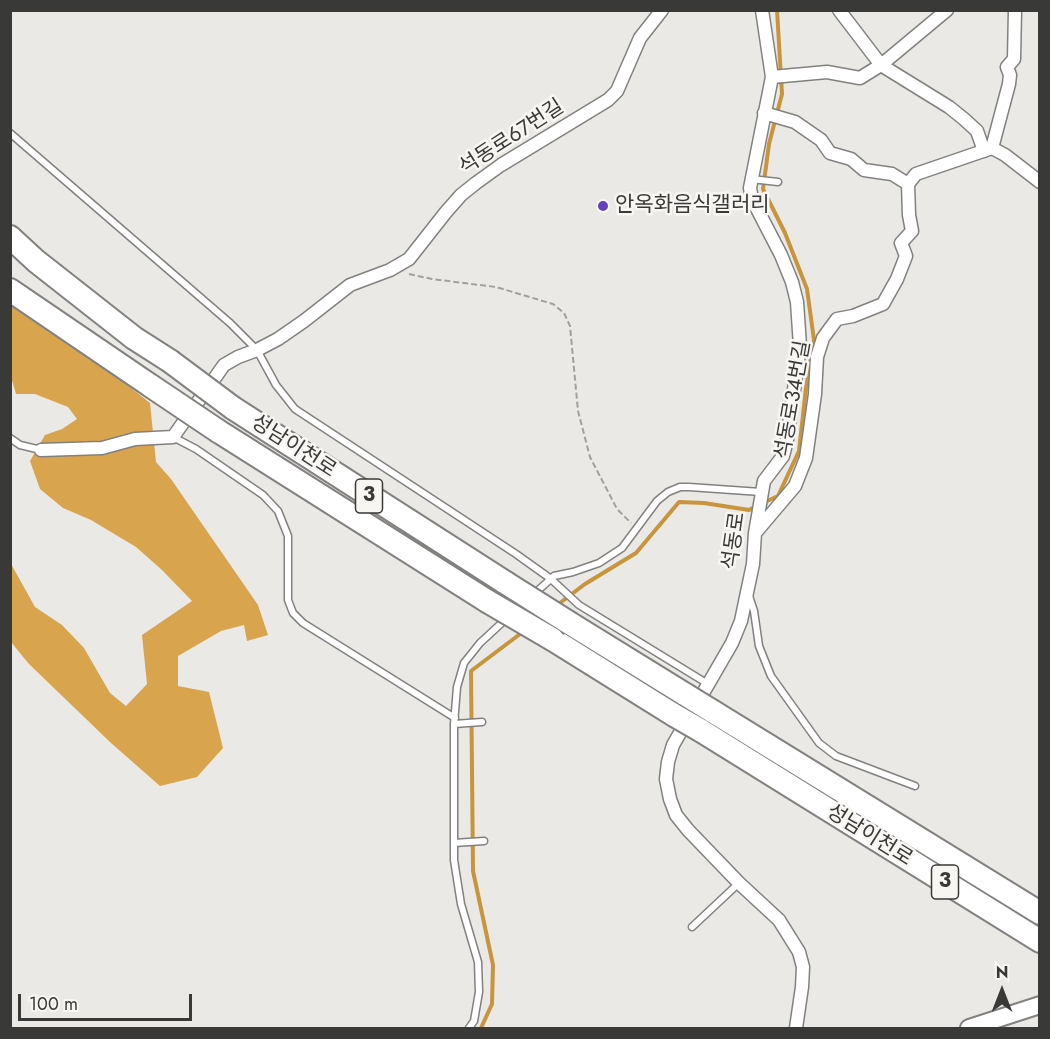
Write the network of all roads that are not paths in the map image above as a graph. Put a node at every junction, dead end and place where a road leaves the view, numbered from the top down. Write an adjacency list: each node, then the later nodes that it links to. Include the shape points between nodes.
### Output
1 (662, 10): 17 (street, 석동로67번길, via 640,38 617,91 608,100 476,183 446,212 409,259 350,285 304,321)
2 (762, 10): 7 (street, 석동로)
3 (839, 10): 6 (street)
4 (946, 10): 6 (street)
5 (1015, 10): 10 (street, via 1014,59 1008,68 1009,84)
6 (881, 65): 7 (street, via 860,78 827,72); 10 (street, via 949,107 976,131)
7 (779, 77): 8 (street, 석동로)
8 (767, 114): 11 (street, 석동로); 14 (street, via 795,122 821,140 830,153 850,159 864,170 892,174)
9 (10, 133): 17 (lane)
10 (988, 150): 13 (street, via 1014,161); 14 (street, via 916,174)
11 (754, 179): 12 (lane); 21 (street, 석동로, via 750,188 752,199 781,255 798,302 800,346 783,456 764,481)
12 (774, 181)
13 (1040, 182)
14 (908, 184): 22 (street, 석동로34번길, via 912,231 901,243 906,256 897,279 884,304 837,319 823,338 817,357 806,458 795,486)
15 (10, 237): 25 (highway, 성남이천로 / 3, bridge, via 134,338 232,408 506,583)
16 (10, 290): 35 (highway, 성남이천로 / 3, bridge, via 219,431 487,601)
17 (257, 350): 18 (street, 석동로67번길, via 224,365); 23 (lane, via 295,409)
18 (172, 437): 20 (street, via 135,439 102,448); 27 (lane, via 263,495 278,511 288,536 288,600 303,623)
19 (10, 438): 20 (lane)
20 (41, 450)
21 (762, 494): 22 (street, 석동로); 23 (lane, via 680,487 657,501 622,548 599,563)
22 (755, 533): 24 (street, 석동로)
23 (551, 579): 25 (lane); 27 (lane, via 480,643 464,663 457,687)
24 (747, 593): 26 (street, 석동로, via 735,636); 29 (lane, via 759,646 771,676 819,743 836,756)
25 (575, 614): 26 (lane); 33 (highway, 성남이천로 / 3, bridge, via 686,695)
26 (708, 684): 32 (street, 석동로, via 673,745 666,779 676,815)
27 (457, 722): 28 (lane); 31 (lane)
28 (480, 722)
29 (915, 786)
30 (482, 842): 31 (lane)
31 (457, 843): 37 (lane, via 454,860 461,904 478,962 479,992)
32 (739, 883): 34 (lane); 38 (street, 석동로, via 779,920 799,952 802,987)
33 (1040, 913)
34 (693, 927)
35 (1040, 941)
36 (1040, 1005): 39 (street)
37 (469, 1029)
38 (795, 1029)
39 (969, 1029)

